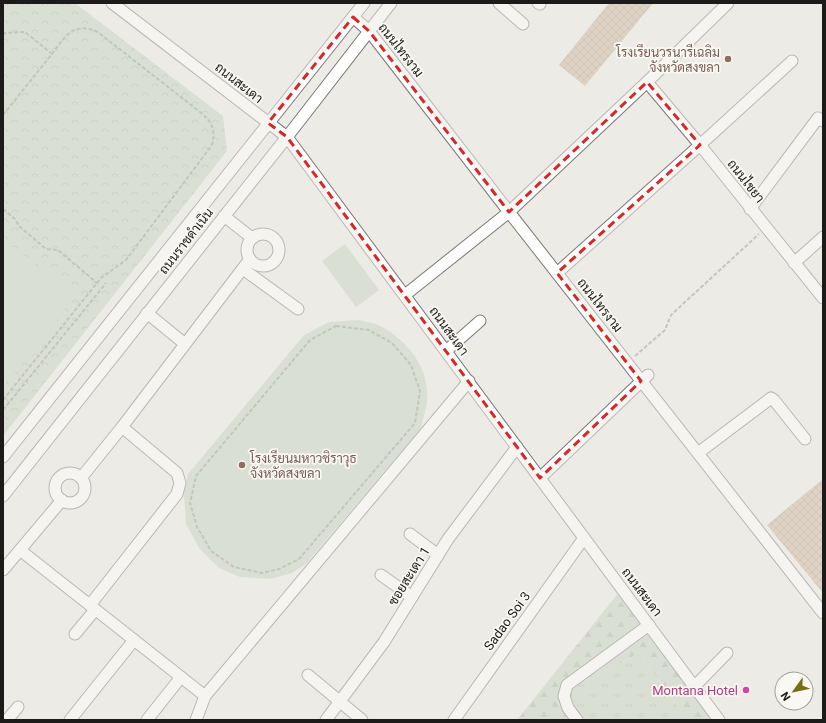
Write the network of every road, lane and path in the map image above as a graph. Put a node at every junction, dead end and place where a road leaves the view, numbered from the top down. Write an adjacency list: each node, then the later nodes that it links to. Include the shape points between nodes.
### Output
1 (112, 3): 15 (street, ถนนสะเดา)
2 (364, 3): 6 (street, ถนนราชดำเนิน)
3 (391, 3): 8 (street, ถนนราชดำเนิน)
4 (499, 3): 7 (street)
5 (728, 3): 12 (street)
6 (353, 17): 8 (street, ถนนไทรงาม); 15 (street, ถนนราชดำเนิน)
7 (523, 24)
8 (369, 31): 16 (street, ถนนราชดำเนิน); 20 (street, ถนนไทรงาม)
9 (3, 35): 10 (path, via 25,32)
10 (52, 54): 13 (path); 29 (path, via 69,34 82,27 90,28 200,112 210,121 213,129 212,145 126,260)
11 (792, 61): 17 (street)
12 (647, 82): 17 (street, ถนนไชยา); 20 (street)
13 (3, 115)
14 (823, 120): 18 (street, via 818,118)
15 (268, 123): 16 (street, ถนนสะเดา); 48 (street, ถนนราชดำเนิน)
16 (287, 137): 21 (street, ถนนราชดำเนิน); 31 (street, ถนนสะเดา)
17 (700, 145): 18 (street, ถนนไชยา); 28 (street)
18 (750, 208): 22 (street, ถนนไชยา)
19 (3, 209): 29 (path, via 46,249 58,250)
20 (509, 212): 28 (street, ถนนไทรงาม); 31 (street)
21 (224, 216): 24 (street); 34 (street, ถนนราชดำเนิน)
22 (766, 228): 26 (street, ถนนไชยา); 38 (path, via 671,315 665,330)
23 (823, 237): 26 (street)
24 (252, 238): 25 (street, via 247,248); 25 (street, via 256,235 268,235 274,239 278,249 275,260 271,263 264,265 254,263)
25 (250, 259): 27 (street)
26 (794, 263): 32 (street, ถนนไชยา)
27 (243, 269): 33 (street); 36 (street)
28 (557, 273): 38 (street, ถนนไทรงาม)
29 (97, 283): 41 (path)
30 (106, 283): 42 (path)
31 (405, 295): 37 (street, ถนนสะเดา)
32 (823, 298)
33 (298, 309)
34 (147, 313): 36 (street); 51 (street, ถนนราชดำเนิน)
35 (480, 321): 37 (street)
36 (185, 344): 44 (street)
37 (446, 351): 40 (street, ถนนสะเดา)
38 (628, 363): 39 (street, ถนนไทรงาม)
39 (645, 378): 47 (street, ถนนไทรงาม); 50 (street)
40 (468, 381): 46 (street, ถนนสะเดา); 69 (street)
41 (3, 400)
42 (3, 410)
43 (415, 423): 43 (path, via 299,559 279,569 262,573 234,567 211,551 197,527 190,503 196,476 310,340 336,326 369,330 392,343 411,365 420,391)
44 (122, 427): 49 (street); 60 (street, via 177,474 180,483 177,494)
45 (805, 439): 47 (street, via 771,398)
46 (518, 448): 50 (street, ถนนสะเดา); 56 (street, ซอยสะเดา 1)
47 (698, 453): 61 (street, ถนนไทรงาม)
48 (3, 457)
49 (81, 478): 52 (street, via 85,487 82,497 72,503); 52 (street, via 70,473 60,477 56,492)
50 (540, 478): 54 (street, ถนนสะเดา)
51 (3, 496)
52 (62, 500): 55 (street)
53 (410, 534): 56 (street)
54 (584, 538): 62 (street, ถนนสะเดา); 78 (street, Sadao Soi 3)
55 (20, 550): 57 (street); 60 (street)
56 (438, 554): 59 (street, ซอยสะเดา 1)
57 (3, 570)
58 (381, 575): 59 (street)
59 (412, 597): 70 (street, ซอยสะเดา 1, via 384,642)
60 (92, 608): 63 (street); 64 (street)
61 (823, 612)
62 (649, 625): 68 (street, ถนนสะเดา); 79 (street, via 567,684 564,696 568,708)
63 (75, 634)
64 (134, 640): 67 (street); 73 (street)
65 (727, 653): 68 (street)
66 (308, 675): 70 (street)
67 (181, 677): 69 (street); 74 (street)
68 (694, 687): 80 (street, ถนนสะเดา)
69 (205, 696): 75 (street)
70 (339, 702): 76 (street, ซอยสะเดา 1); 77 (street)
71 (18, 707): 72 (street)
72 (7, 720)
73 (70, 720)
74 (147, 720)
75 (196, 720)
76 (326, 720)
77 (362, 720)
78 (454, 720)
79 (577, 720)
80 (719, 720)

